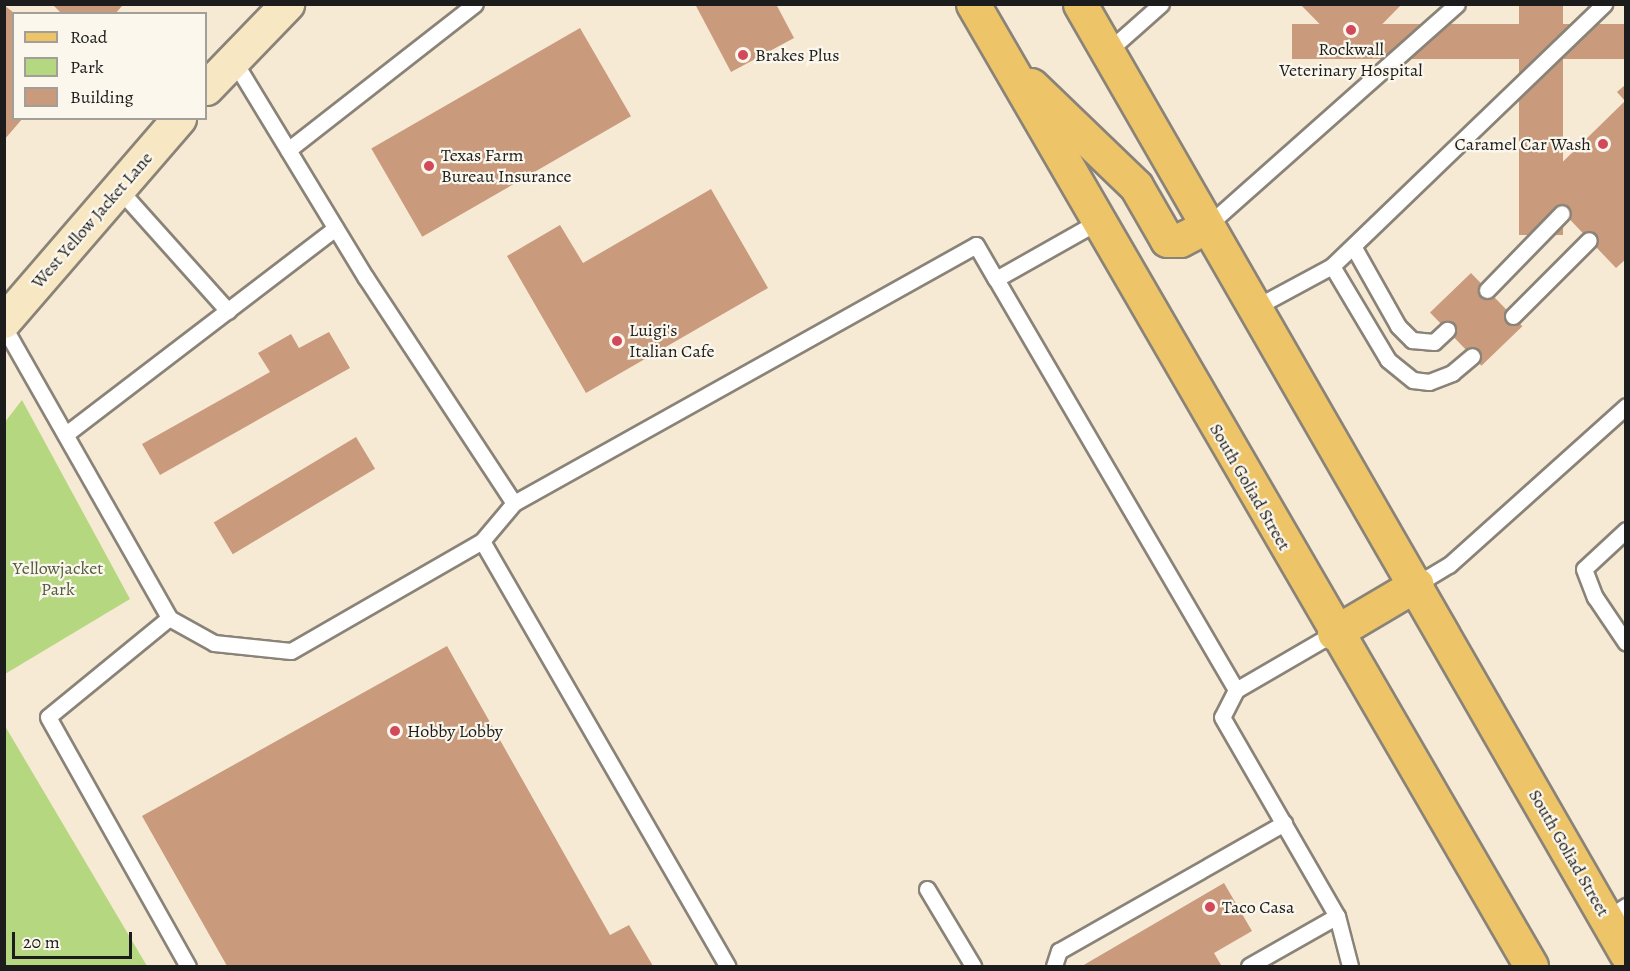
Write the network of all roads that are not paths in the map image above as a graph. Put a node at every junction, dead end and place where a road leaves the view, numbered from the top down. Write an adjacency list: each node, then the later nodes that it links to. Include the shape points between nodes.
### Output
1 (287, 4): 10 (street)
2 (475, 4): 13 (lane)
3 (973, 4): 9 (main road, South Goliad Street)
4 (1080, 4): 8 (main road, South Goliad Street)
5 (1161, 4): 8 (lane)
6 (1457, 4): 17 (lane)
7 (1604, 4): 20 (lane)
8 (1107, 52): 17 (main road, South Goliad Street)
9 (1004, 58): 16 (main road, South Goliad Street); 17 (main road, via 1136,186 1167,240 1180,240)
10 (234, 61): 11 (street); 13 (lane)
11 (207, 87)
12 (177, 120): 14 (street, West Yellow Jacket Lane)
13 (288, 150): 18 (lane)
14 (118, 188): 25 (lane); 27 (street, West Yellow Jacket Lane)
15 (1562, 213): 23 (lane)
16 (1097, 222): 22 (lane); 38 (main road, South Goliad Street)
17 (1207, 226): 24 (main road, South Goliad Street)
18 (335, 228): 25 (lane); 33 (lane)
19 (1589, 240): 26 (lane)
20 (1353, 246): 21 (lane); 29 (lane, via 1398,326 1412,340 1434,342)
21 (1332, 266): 24 (lane); 30 (lane, via 1388,360 1413,380 1429,382 1452,373)
22 (996, 279): 33 (lane, via 976,245); 40 (lane)
23 (1487, 290)
24 (1254, 308): 36 (main road, South Goliad Street)
25 (228, 311): 32 (lane)
26 (1513, 316)
27 (4, 321)
28 (4, 327): 32 (lane)
29 (1447, 330)
30 (1472, 356)
31 (1626, 406): 36 (lane, via 1449,565)
32 (66, 435): 37 (lane)
33 (514, 502): 35 (lane)
34 (1626, 530): 39 (lane, via 1584,568 1595,597)
35 (482, 541): 37 (lane, via 291,651 214,643); 48 (lane)
36 (1417, 584): 38 (main road); 43 (main road, South Goliad Street)
37 (169, 618): 47 (lane, via 48,717)
38 (1334, 633): 40 (lane); 46 (main road, South Goliad Street)
39 (1626, 643)
40 (1236, 690): 41 (lane, via 1222,717)
41 (1284, 823): 44 (lane); 50 (lane, via 1059,951)
42 (927, 889): 49 (lane)
43 (1616, 912): 45 (main road, South Goliad Street)
44 (1337, 916): 51 (lane); 52 (lane)
45 (1626, 953)
46 (1522, 964)
47 (188, 966)
48 (727, 966)
49 (973, 966)
50 (1054, 966)
51 (1249, 966)
52 (1350, 966)

